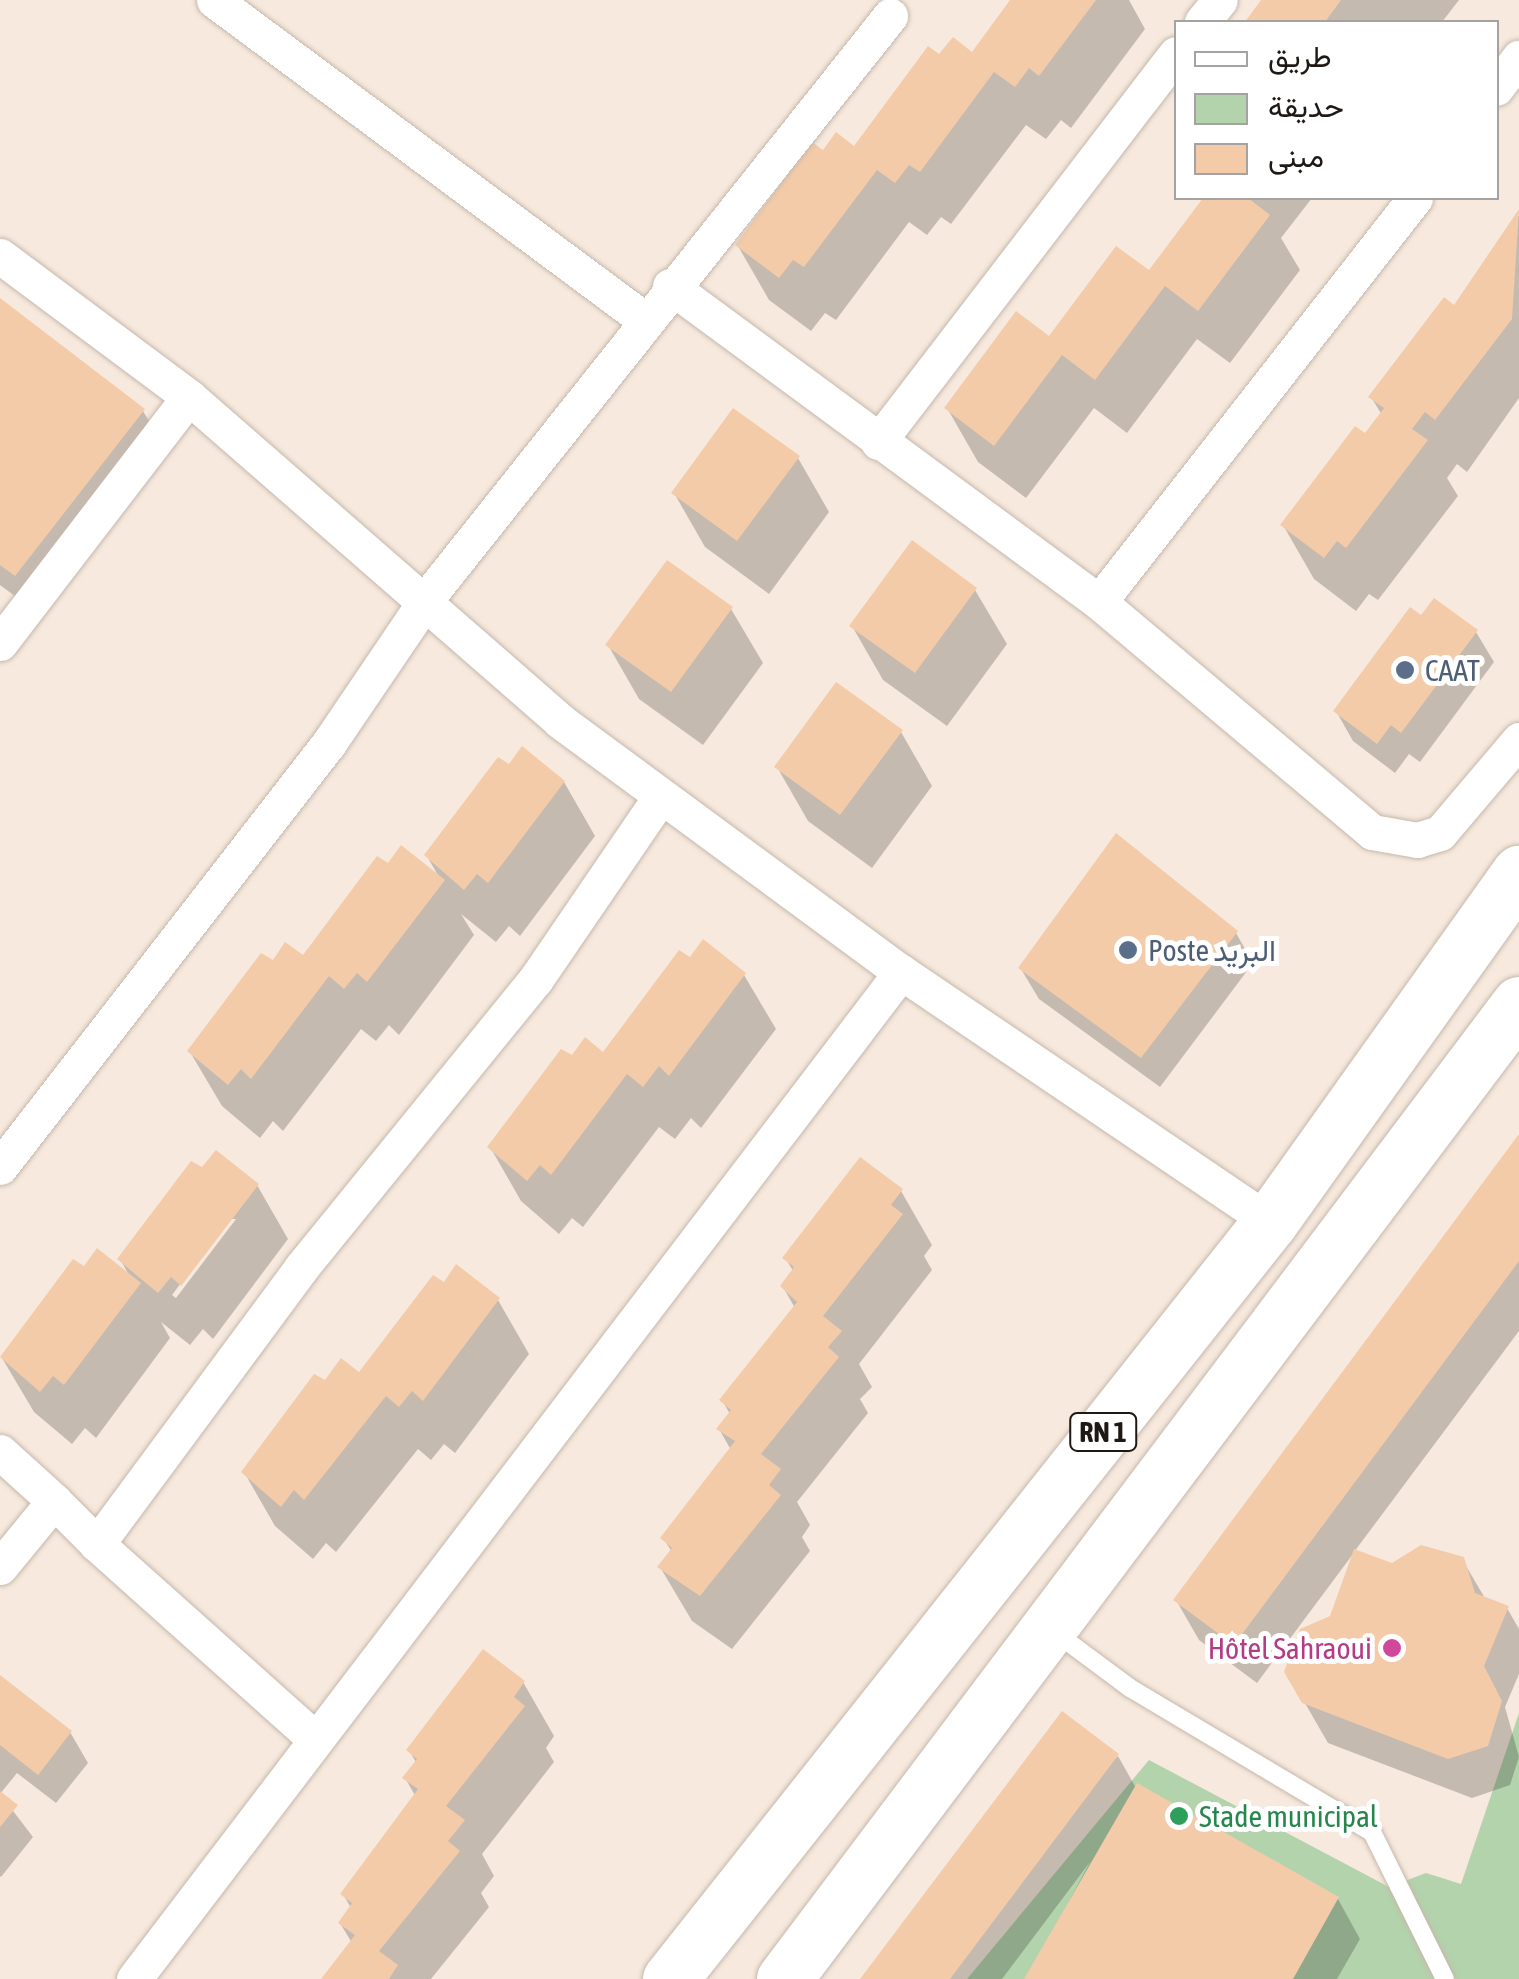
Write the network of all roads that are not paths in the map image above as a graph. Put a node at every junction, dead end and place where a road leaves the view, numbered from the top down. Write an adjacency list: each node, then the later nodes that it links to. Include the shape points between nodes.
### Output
1 (888, 5): 8 (street)
2 (236, 7): 9 (street)
3 (1174, 57): 11 (street)
4 (1519, 58): 5 (street)
5 (1499, 84)
6 (1413, 200): 13 (street)
7 (0, 256): 10 (street)
8 (670, 286): 9 (street); 11 (street)
9 (644, 320): 12 (street)
10 (188, 397): 12 (street); 14 (street)
11 (878, 442): 13 (street)
12 (427, 598): 16 (street); 20 (street, via 329,743)
13 (1098, 602): 15 (street, via 1353,818 1394,839 1440,834 1460,820)
14 (0, 642)
15 (1519, 740)
16 (660, 798): 18 (street); 24 (street, via 536,980 301,1268)
17 (1519, 873): 21 (highway, RN 1)
18 (901, 972): 21 (street); 27 (street)
19 (1510, 1016): 26 (highway, RN 1)
20 (0, 1167)
21 (1270, 1222): 29 (highway, RN 1)
22 (0, 1452): 23 (street)
23 (54, 1501): 24 (street); 25 (street)
24 (97, 1544): 27 (street)
25 (0, 1567)
26 (1052, 1630): 30 (highway, RN 1); 31 (lane, via 1130,1688 1372,1832)
27 (312, 1736): 28 (street)
28 (134, 1979)
29 (670, 1979)
30 (784, 1979)
31 (1445, 1979)

